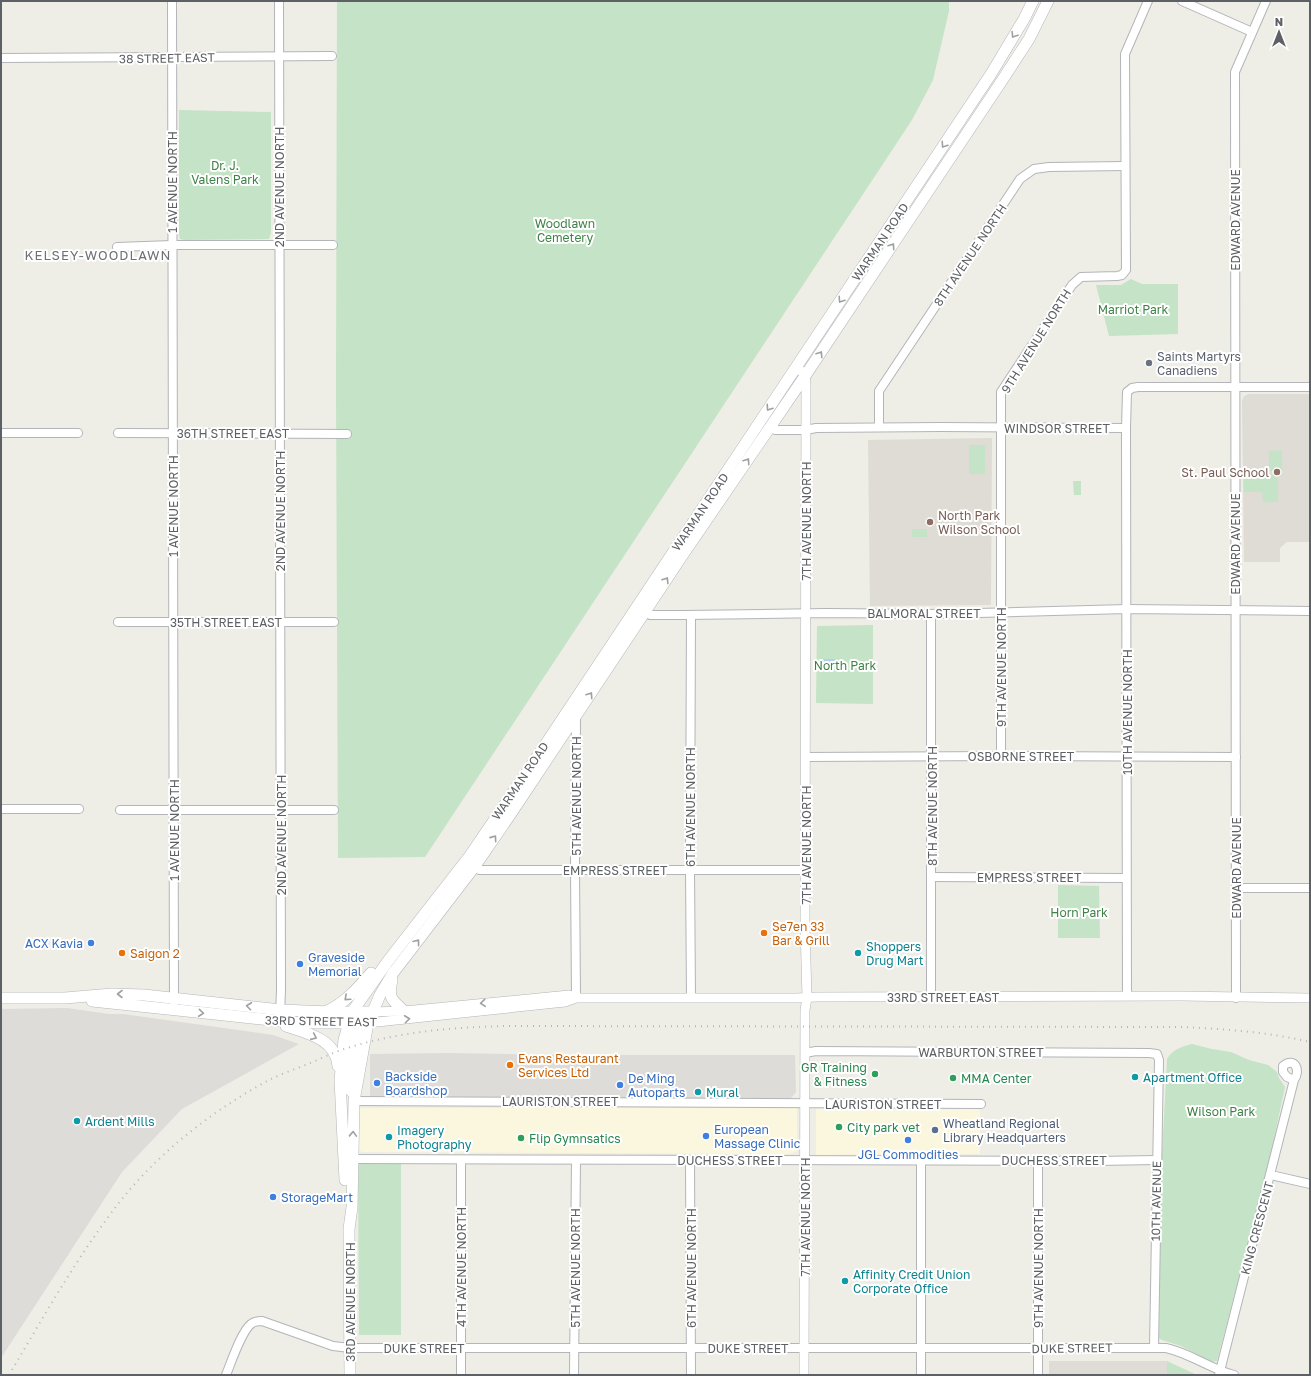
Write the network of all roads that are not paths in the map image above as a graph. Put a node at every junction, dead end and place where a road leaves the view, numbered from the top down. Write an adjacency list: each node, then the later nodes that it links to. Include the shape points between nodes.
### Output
1 (172, 1): 12 (street, 1 AVENUE NORTH)
2 (279, 1): 10 (street, 2ND AVENUE NORTH)
3 (1033, 1): 18 (main road, WARMAN ROAD, one-way to 18, via 991,74)
4 (1048, 1): 19 (main road, WARMAN ROAD, one-way to 4, via 1002,82)
5 (1148, 1): 13 (street, 9TH AVENUE NORTH, via 1125,54)
6 (1182, 1): 8 (street)
7 (1266, 1): 8 (street, EDWARD AVENUE)
8 (1252, 32): 20 (street, EDWARD AVENUE, via 1235,72)
9 (332, 56): 10 (street, 38 STREET EAST)
10 (279, 57): 12 (street, 38 STREET EAST); 14 (street, 2ND AVENUE NORTH)
11 (1, 58): 12 (street, 38 STREET EAST)
12 (172, 58): 15 (street, 1 AVENUE NORTH)
13 (1125, 166): 23 (street, 8TH AVENUE NORTH, via 1049,167 1034,169 1020,179 879,391); 24 (street, 9TH AVENUE NORTH, via 1126,270 1117,276 1081,277 1072,285 1001,392)
14 (279, 244): 15 (street); 16 (street); 31 (street, 2ND AVENUE NORTH)
15 (172, 245): 17 (street); 30 (street, 1 AVENUE NORTH)
16 (333, 245)
17 (117, 247)
18 (797, 366): 19 (street); 34 (main road, WARMAN ROAD, one-way to 34)
19 (805, 376): 22 (main road, WARMAN ROAD); 26 (street, 7TH AVENUE NORTH)
20 (1235, 387): 21 (street, WINDSOR STREET); 25 (street, WINDSOR STREET, via 1132,388 1127,392 1126,398); 35 (street, EDWARD AVENUE)
21 (1310, 387)
22 (770, 426): 26 (street, WINDSOR STREET, via 775,430); 34 (main road, WARMAN ROAD, one-way to 22)
23 (879, 427): 24 (street, WINDSOR STREET); 26 (street, WINDSOR STREET)
24 (1001, 428): 25 (street, WINDSOR STREET); 37 (street, 9TH AVENUE NORTH)
25 (1126, 428): 33 (street, 10TH AVENUE NORTH)
26 (806, 430): 38 (street, 7TH AVENUE NORTH)
27 (1, 433): 28 (street)
28 (78, 433)
29 (118, 433): 30 (street, 36TH STREET EAST)
30 (173, 433): 31 (street, 36TH STREET EAST); 42 (street, 1 AVENUE NORTH)
31 (279, 434): 32 (street, 36TH STREET EAST); 43 (street, 2ND AVENUE NORTH)
32 (347, 434)
33 (1127, 609): 35 (street, BALMORAL STREET); 37 (street, BALMORAL STREET); 48 (street, 10TH AVENUE NORTH)
34 (640, 610): 40 (street, BALMORAL STREET, via 650,615); 45 (main road, WARMAN ROAD, one-way to 34); 65 (main road, WARMAN ROAD, via 469,857)
35 (1235, 611): 36 (street, BALMORAL STREET); 50 (street, EDWARD AVENUE)
36 (1310, 611)
37 (1001, 613): 39 (street, BALMORAL STREET); 47 (street, 9TH AVENUE NORTH)
38 (806, 614): 39 (street, BALMORAL STREET); 40 (street, BALMORAL STREET); 49 (street, 7TH AVENUE NORTH)
39 (931, 614): 46 (street, 8TH AVENUE NORTH)
40 (691, 615): 58 (street, 6TH AVENUE NORTH)
41 (118, 622): 42 (street, 35TH STREET EAST)
42 (172, 622): 43 (street, 35TH STREET EAST); 54 (street, 1 AVENUE NORTH)
43 (280, 622): 44 (street, 35TH STREET EAST); 56 (street, 2ND AVENUE NORTH)
44 (334, 622)
45 (576, 714): 57 (main road, WARMAN ROAD, one-way to 45); 59 (street, 5TH AVENUE NORTH)
46 (932, 756): 47 (street, OSBORNE STREET); 49 (street, OSBORNE STREET); 61 (street, 8TH AVENUE NORTH)
47 (1000, 756): 48 (street, OSBORNE STREET)
48 (1126, 756): 50 (street, OSBORNE STREET); 62 (street, 10TH AVENUE NORTH)
49 (806, 757): 60 (street, 7TH AVENUE NORTH)
50 (1236, 757): 63 (street, EDWARD AVENUE)
51 (1, 809): 52 (street)
52 (79, 809)
53 (120, 810): 54 (street)
54 (174, 810): 56 (street); 71 (street, 1 AVENUE NORTH)
55 (334, 810): 56 (street)
56 (281, 811): 82 (street, 2ND AVENUE NORTH)
57 (475, 866): 59 (street, EMPRESS STREET, via 479,870); 66 (main road, WARMAN ROAD, one-way to 57)
58 (690, 869): 59 (street, EMPRESS STREET); 60 (street, EMPRESS STREET); 73 (street, 6TH AVENUE NORTH)
59 (575, 870): 72 (street, 5TH AVENUE NORTH)
60 (805, 870): 74 (street, 7TH AVENUE NORTH)
61 (932, 877): 62 (street, EMPRESS STREET); 68 (street, 8TH AVENUE NORTH)
62 (1126, 878): 67 (street, 10TH AVENUE NORTH)
63 (1236, 888): 64 (street); 75 (street, EDWARD AVENUE)
64 (1310, 888)
65 (395, 952): 79 (main road, one-way to 79, via 345,1000); 80 (main road, WARMAN ROAD)
66 (393, 973): 78 (main road, via 389,989 391,1000); 81 (main road, WARMAN ROAD)
67 (1127, 996): 68 (street, 33RD STREET EAST); 75 (street, 33RD STREET EAST)
68 (931, 997): 74 (street, 33RD STREET EAST)
69 (1, 998): 70 (main road, 33RD STREET EAST)
70 (65, 998): 71 (main road, 33RD STREET EAST, one-way to 70, via 144,994); 77 (main road, 33RD STREET EAST)
71 (174, 998): 77 (street, 1 AVENUE NORTH); 82 (main road, 33RD STREET EAST, one-way to 71)
72 (576, 998): 73 (street, 33RD STREET EAST); 78 (street, 33RD STREET EAST, one-way to 78, via 569,995); 84 (street, 33RD STREET EAST, one-way to 72, via 565,1002)
73 (691, 998): 74 (street, 33RD STREET EAST)
74 (806, 998): 85 (street, 7TH AVENUE NORTH)
75 (1236, 998): 76 (street, 33RD STREET EAST)
76 (1310, 998)
77 (174, 1010): 83 (main road, 33RD STREET EAST, one-way to 83)
78 (404, 1011): 81 (street, 33RD STREET EAST)
79 (323, 1012): 80 (main road, 33RD STREET EAST); 82 (main road, 33RD STREET EAST)
80 (352, 1012): 81 (main road, 33RD STREET EAST); 84 (main road, 3RD AVENUE NORTH)
81 (372, 1012): 84 (main road, 3RD AVENUE NORTH)
82 (280, 1016): 83 (main road, 33RD STREET EAST); 84 (main road, 33RD STREET EAST, via 300,1023)
83 (264, 1020): 88 (main road, one-way to 88, via 306,1033 330,1045 338,1063)
84 (358, 1023): 88 (main road, 3RD AVENUE NORTH, via 343,1049); 89 (main road, 3RD AVENUE NORTH)
85 (806, 1053): 86 (street, WARBURTON STREET); 90 (street, 7TH AVENUE NORTH)
86 (1157, 1054): 98 (street, 10TH AVENUE)
87 (1294, 1080): 100 (street, KING CRESCENT)
88 (340, 1097): 102 (main road, 3RD AVENUE NORTH)
89 (354, 1101): 90 (street, LAURISTON STREET); 92 (main road, 3RD AVENUE NORTH, one-way to 89)
90 (805, 1103): 91 (street, LAURISTON STREET); 99 (street, 7TH AVENUE NORTH)
91 (981, 1104)
92 (352, 1159): 93 (street, DUCHESS STREET); 102 (main road, 3RD AVENUE NORTH, via 352,1207)
93 (461, 1160): 94 (street, DUCHESS STREET); 104 (street, 4TH AVENUE NORTH)
94 (576, 1160): 95 (street, DUCHESS STREET); 105 (street, 5TH AVENUE NORTH)
95 (690, 1160): 99 (street, DUCHESS STREET); 106 (street, 6TH AVENUE NORTH)
96 (921, 1160): 97 (street, DUCHESS STREET); 99 (street, DUCHESS STREET); 109 (street)
97 (1038, 1160): 98 (street, DUCHESS STREET); 110 (street, 9TH AVENUE NORTH)
98 (1157, 1160): 108 (street, 10TH AVENUE)
99 (805, 1161): 107 (street, 7TH AVENUE NORTH)
100 (1271, 1175): 101 (street); 111 (street, KING CRESCENT)
101 (1310, 1184)
102 (349, 1229): 103 (main road, 3RD AVENUE NORTH)
103 (350, 1348): 104 (street, DUKE STREET); 112 (street, DUKE STREET, via 333,1346 262,1320 256,1321 247,1328); 113 (main road, 3RD AVENUE NORTH)
104 (461, 1348): 105 (street, DUKE STREET); 114 (street, 4TH AVENUE NORTH)
105 (574, 1348): 106 (street, DUKE STREET); 115 (street, 5TH AVENUE NORTH)
106 (691, 1348): 107 (street, DUKE STREET); 116 (street, 6TH AVENUE NORTH)
107 (804, 1348): 109 (street, DUKE STREET); 117 (street, 7TH AVENUE NORTH)
108 (1154, 1348): 110 (street, DUKE STREET); 111 (street, DUKE STREET, via 1175,1350)
109 (922, 1349): 110 (street, DUKE STREET); 118 (street)
110 (1038, 1349): 119 (street, 9TH AVENUE NORTH)
111 (1219, 1373): 120 (street, DUKE STREET)
112 (226, 1375)
113 (350, 1375)
114 (461, 1375)
115 (574, 1375)
116 (691, 1375)
117 (804, 1375)
118 (921, 1375)
119 (1038, 1375)
120 (1234, 1375)

